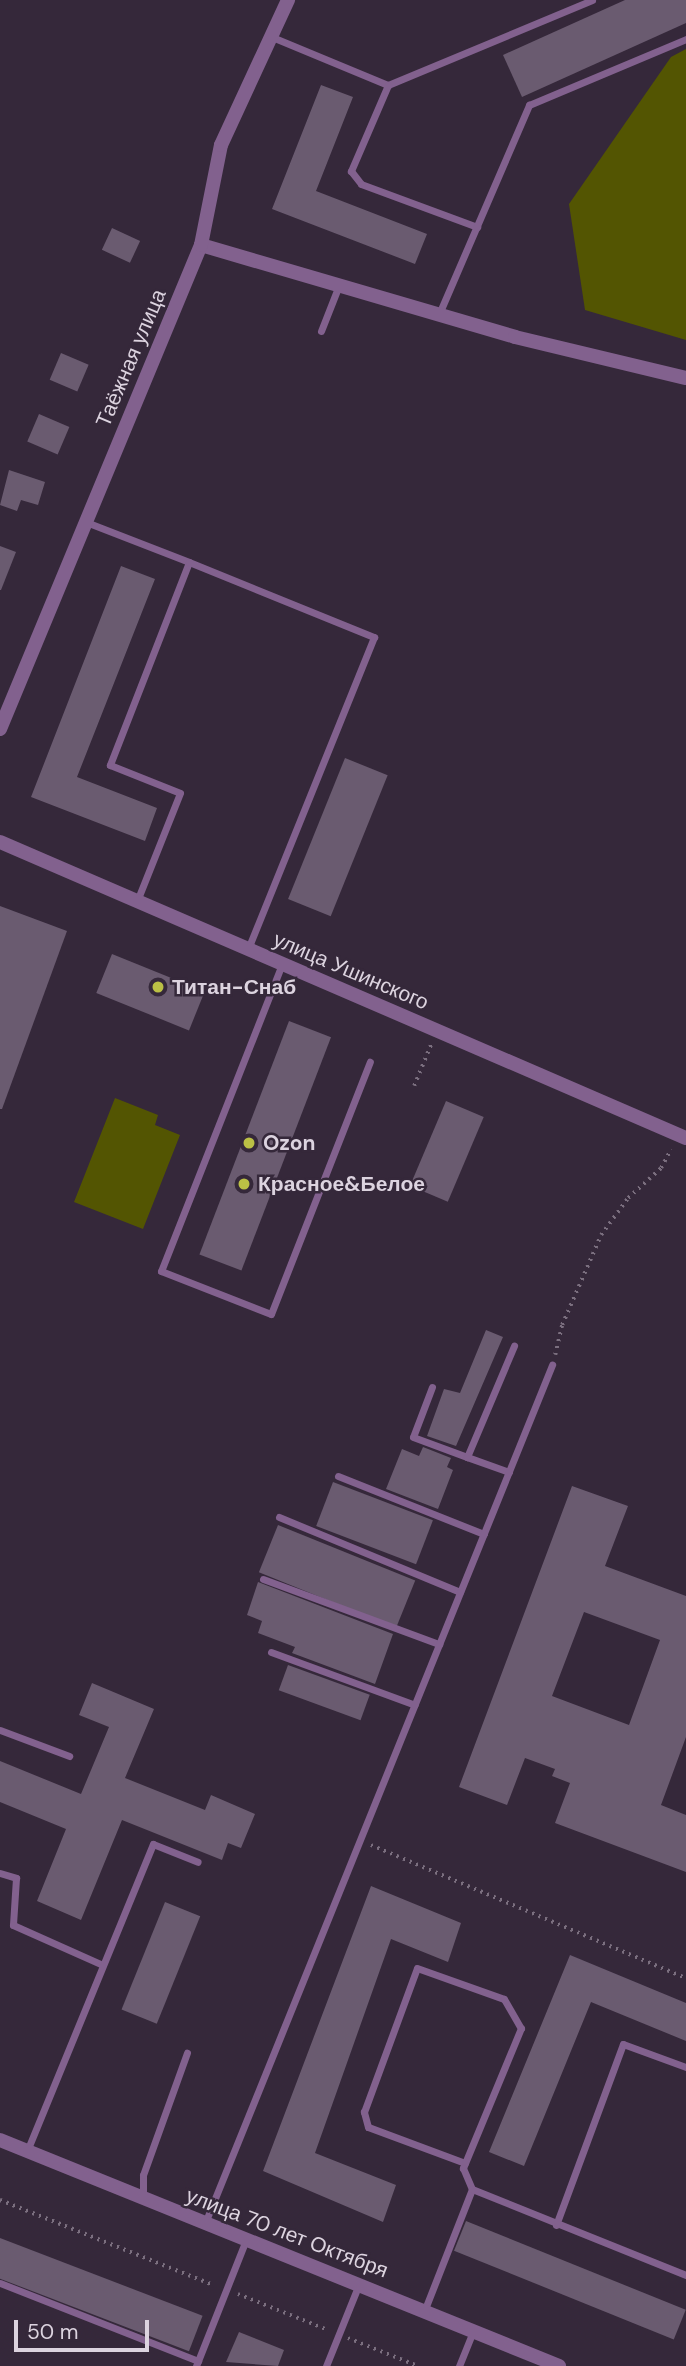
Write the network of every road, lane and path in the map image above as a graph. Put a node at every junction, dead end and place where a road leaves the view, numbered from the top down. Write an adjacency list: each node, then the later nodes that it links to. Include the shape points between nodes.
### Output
1 (289, 0): 3 (street, Таёжная улица)
2 (592, 0): 5 (lane)
3 (272, 37): 5 (lane); 7 (street, Таёжная улица, via 221,145)
4 (686, 39): 6 (lane, via 529,105)
5 (388, 85): 6 (lane, via 351,171 361,184)
6 (477, 227): 9 (lane)
7 (201, 244): 8 (street); 12 (street, Таёжная улица)
8 (339, 285): 9 (street); 10 (lane)
9 (439, 315): 11 (street)
10 (321, 331)
11 (686, 378)
12 (86, 522): 13 (lane); 14 (street, Таёжная улица)
13 (189, 562): 16 (lane, via 110,765 180,793); 17 (lane, via 374,636)
14 (0, 729)
15 (0, 842): 16 (street, улица Ушинского)
16 (137, 901): 17 (street, улица Ушинского)
17 (248, 949): 18 (street, улица Ушинского)
18 (282, 964): 19 (street, улица Ушинского); 20 (lane, via 161,1271 271,1314)
19 (437, 1031): 21 (path); 22 (street, улица Ушинского)
20 (369, 1062)
21 (414, 1086)
22 (682, 1136): 24 (path, via 661,1168 628,1198 601,1235 562,1325)
23 (514, 1346): 26 (lane)
24 (552, 1365): 27 (lane)
25 (432, 1387): 26 (lane, via 413,1437)
26 (467, 1457): 27 (lane)
27 (509, 1472): 30 (lane)
28 (338, 1476): 30 (lane)
29 (279, 1517): 32 (lane)
30 (484, 1535): 32 (lane)
31 (263, 1579): 33 (lane)
32 (460, 1592): 33 (lane)
33 (439, 1644): 35 (lane)
34 (271, 1652): 35 (lane)
35 (415, 1705): 38 (lane)
36 (0, 1730): 37 (lane)
37 (69, 1756)
38 (360, 1840): 42 (path); 51 (lane)
39 (198, 1862): 41 (lane, via 153,1844)
40 (0, 1873): 41 (lane, via 16,1878 13,1925)
41 (103, 1965): 46 (lane)
42 (686, 1978)
43 (187, 2053): 49 (lane, via 143,2175)
44 (686, 2067): 52 (lane, via 623,2044)
45 (0, 2140): 46 (street, улица 70 лет Октября)
46 (27, 2151): 49 (street, улица 70 лет Октября)
47 (465, 2163): 47 (lane, via 521,2028 504,1999 417,1968 366,2119 368,2127); 48 (lane)
48 (472, 2189): 52 (lane); 58 (lane)
49 (143, 2199): 51 (street, улица 70 лет Октября)
50 (0, 2200): 57 (path)
51 (205, 2223): 53 (street, улица 70 лет Октября)
52 (556, 2225): 54 (lane)
53 (246, 2239): 56 (street, улица 70 лет Октября); 57 (lane)
54 (686, 2275)
55 (0, 2283): 61 (lane)
56 (360, 2284): 58 (street, улица 70 лет Октября); 60 (lane)
57 (227, 2290): 60 (path); 61 (lane)
58 (425, 2309): 59 (street, улица 70 лет Октября)
59 (473, 2331): 64 (lane); 65 (street, улица 70 лет Октября)
60 (339, 2334): 62 (lane); 63 (path)
61 (197, 2364)
62 (326, 2366)
63 (418, 2366)
64 (459, 2366)
65 (559, 2366)

